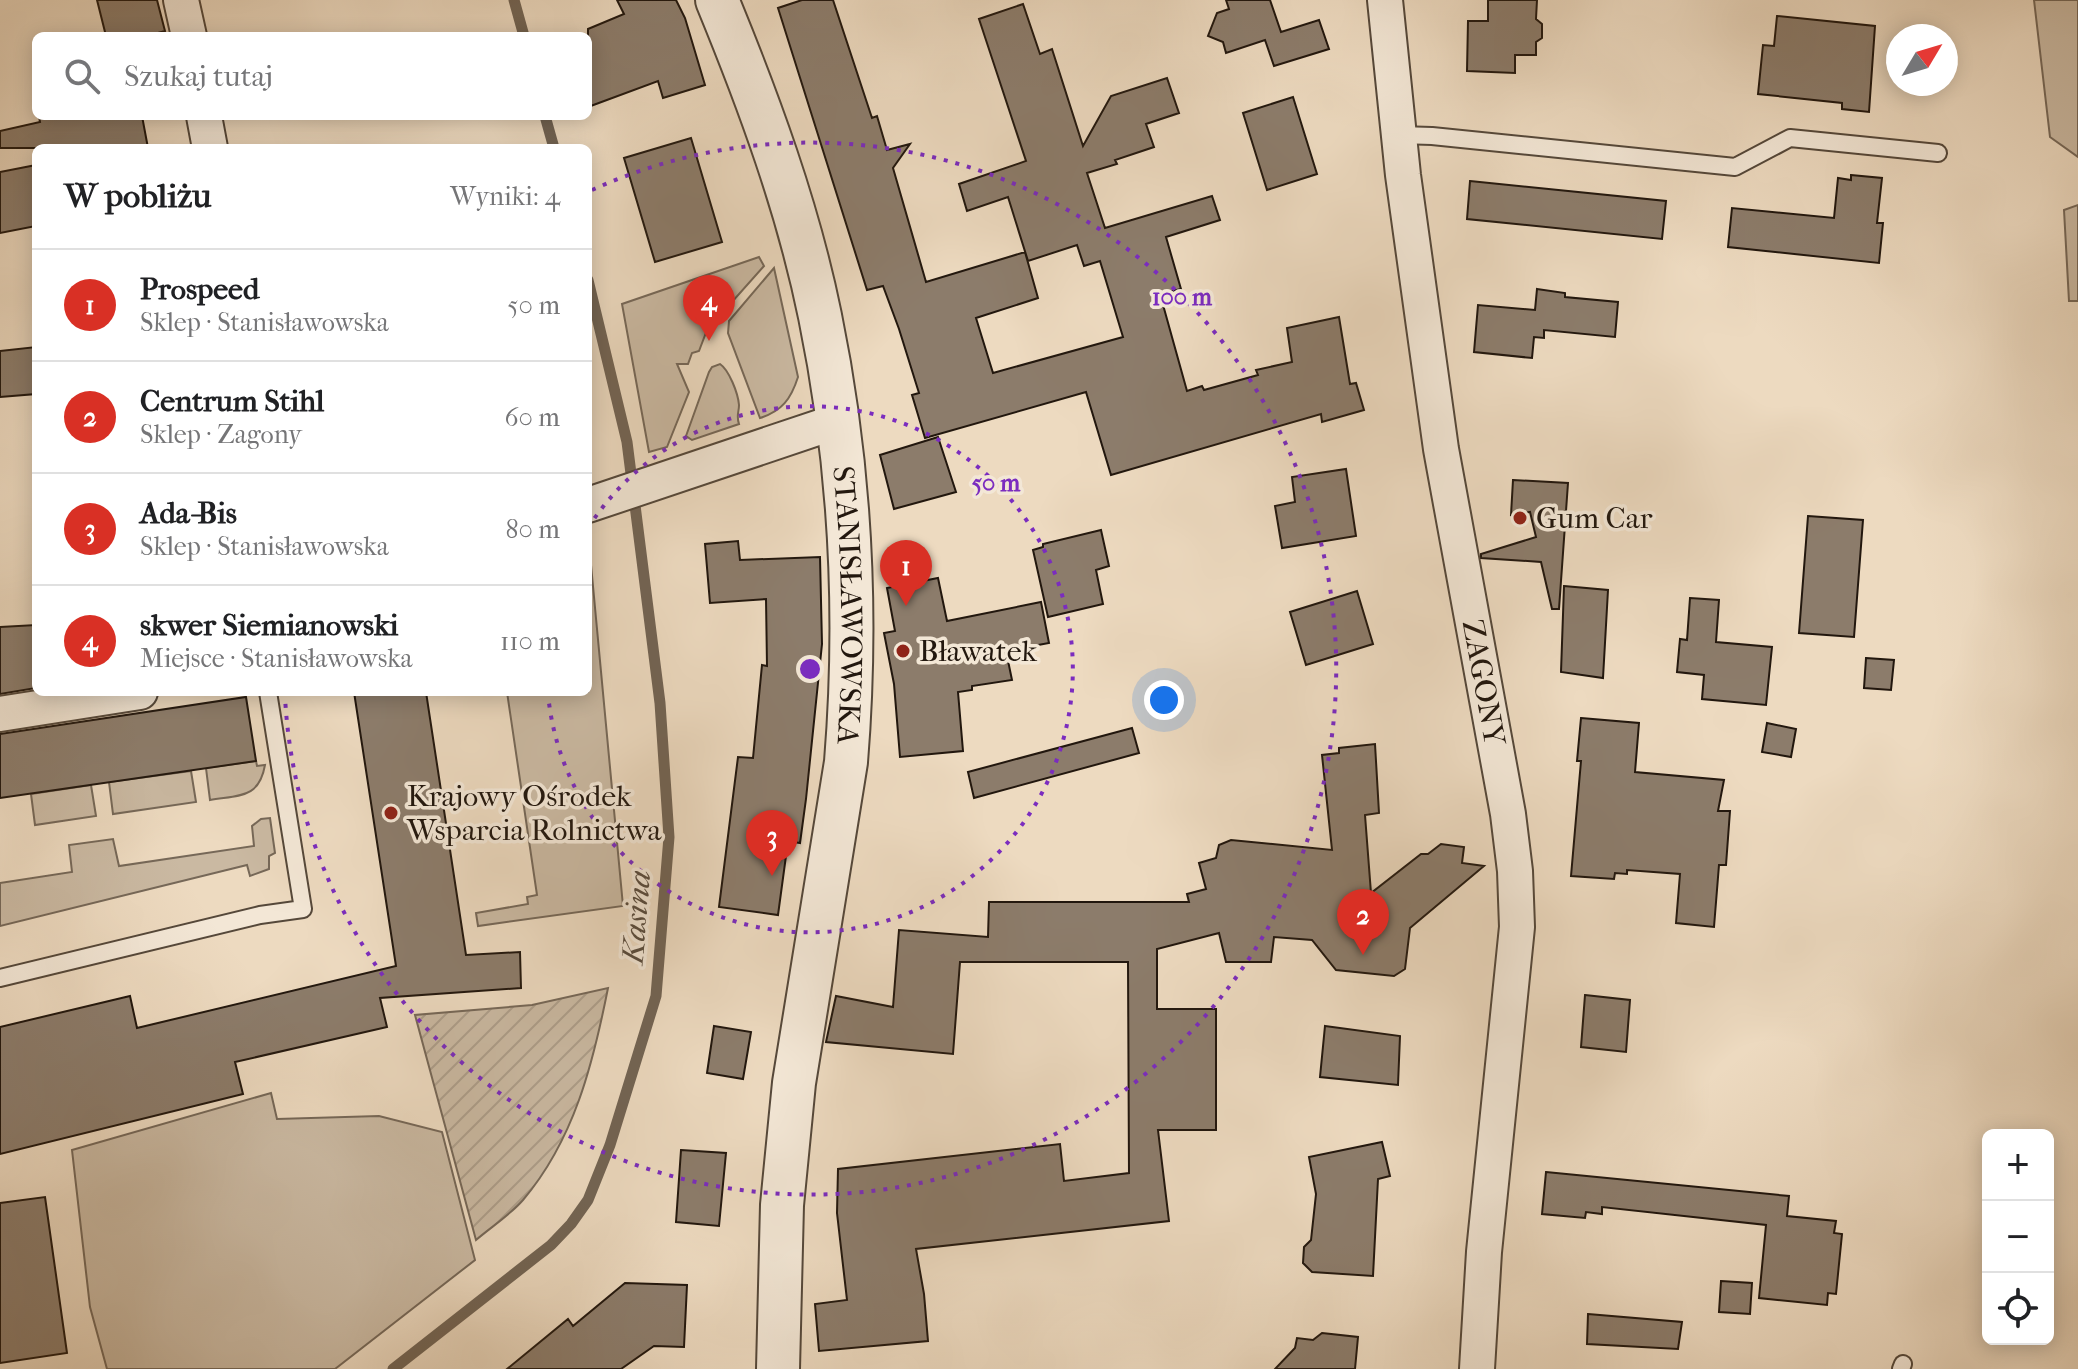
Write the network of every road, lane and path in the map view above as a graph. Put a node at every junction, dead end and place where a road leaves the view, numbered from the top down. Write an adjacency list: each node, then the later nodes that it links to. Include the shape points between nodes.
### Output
1 (181, 0): 4 (street)
2 (717, 0): 9 (street, STANISŁAWOWSKA, via 791,202 820,314)
3 (1385, 0): 6 (street, ZAGONY)
4 (188, 32)
5 (205, 120): 7 (street)
6 (1399, 135): 8 (lane, via 1735,167 1790,138); 16 (street, ZAGONY, via 1441,449 1515,871 1517,927)
7 (209, 144)
8 (1938, 153)
9 (838, 421): 10 (street); 15 (street, STANISŁAWOWSKA, via 851,577 850,715 794,1083 782,1205)
10 (598, 502)
11 (115, 696): 13 (street)
12 (269, 696): 14 (lane, via 303,909)
13 (0, 714)
14 (0, 978)
15 (778, 1369)
16 (1477, 1369)

